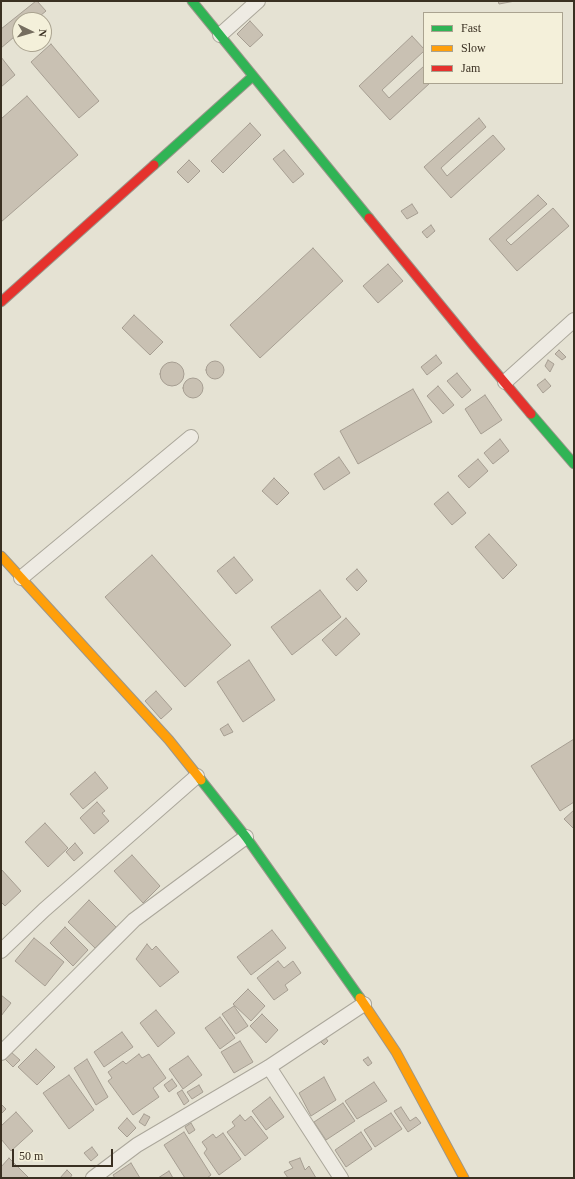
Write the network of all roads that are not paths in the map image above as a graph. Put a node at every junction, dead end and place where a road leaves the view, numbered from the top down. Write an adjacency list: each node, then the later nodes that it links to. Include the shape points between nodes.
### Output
1 (192, 1): 3 (street)
2 (258, 1): 3 (street)
3 (220, 35): 4 (street)
4 (253, 76): 5 (street); 7 (street)
5 (1, 302)
6 (574, 320): 7 (street)
7 (505, 382): 9 (street)
8 (191, 438): 11 (street)
9 (574, 464)
10 (1, 556): 11 (street)
11 (21, 578): 12 (street, via 169,740)
12 (197, 776): 13 (street); 14 (street)
13 (246, 837): 15 (street); 16 (street, via 134,920)
14 (1, 951)
15 (364, 1004): 17 (street); 20 (street, via 396,1052)
16 (1, 1053)
17 (269, 1067): 18 (street, via 137,1145); 19 (street)
18 (93, 1178)
19 (341, 1178)
20 (464, 1178)

